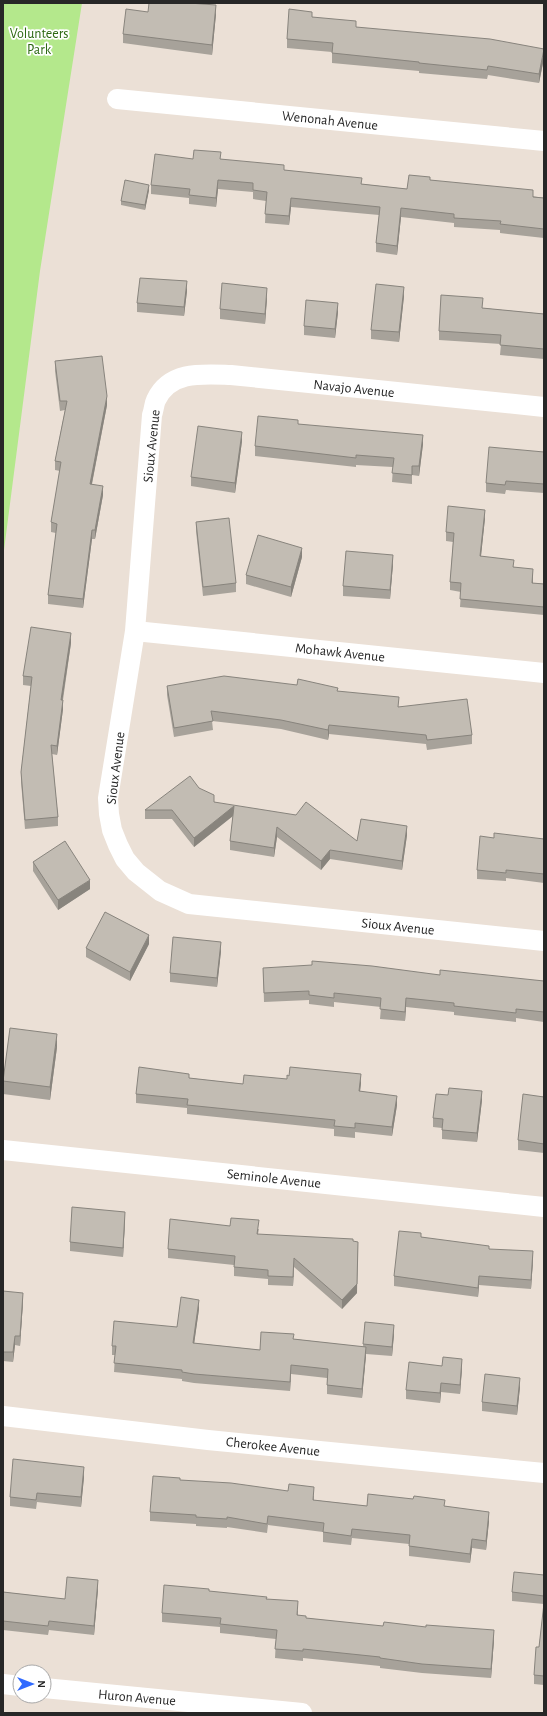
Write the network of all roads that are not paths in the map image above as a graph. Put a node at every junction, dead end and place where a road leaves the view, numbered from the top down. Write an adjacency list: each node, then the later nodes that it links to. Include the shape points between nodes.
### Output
1 (117, 99): 2 (street, Wenonah Avenue)
2 (544, 142)
3 (166, 387): 4 (street, Navajo Avenue, via 177,379 194,374 231,375); 5 (street, Sioux Avenue, via 157,400 152,415)
4 (544, 407)
5 (135, 631): 6 (street, Mohawk Avenue); 7 (street, Sioux Avenue, via 108,798 112,830 118,845 125,859 147,882 189,904)
6 (544, 673)
7 (544, 941)
8 (3, 1150): 9 (street, Seminole Avenue)
9 (544, 1207)
10 (3, 1416): 11 (street, Cherokee Avenue, via 208,1440)
11 (544, 1473)
12 (52, 1689): 13 (street, Huron Avenue)
13 (302, 1713)

